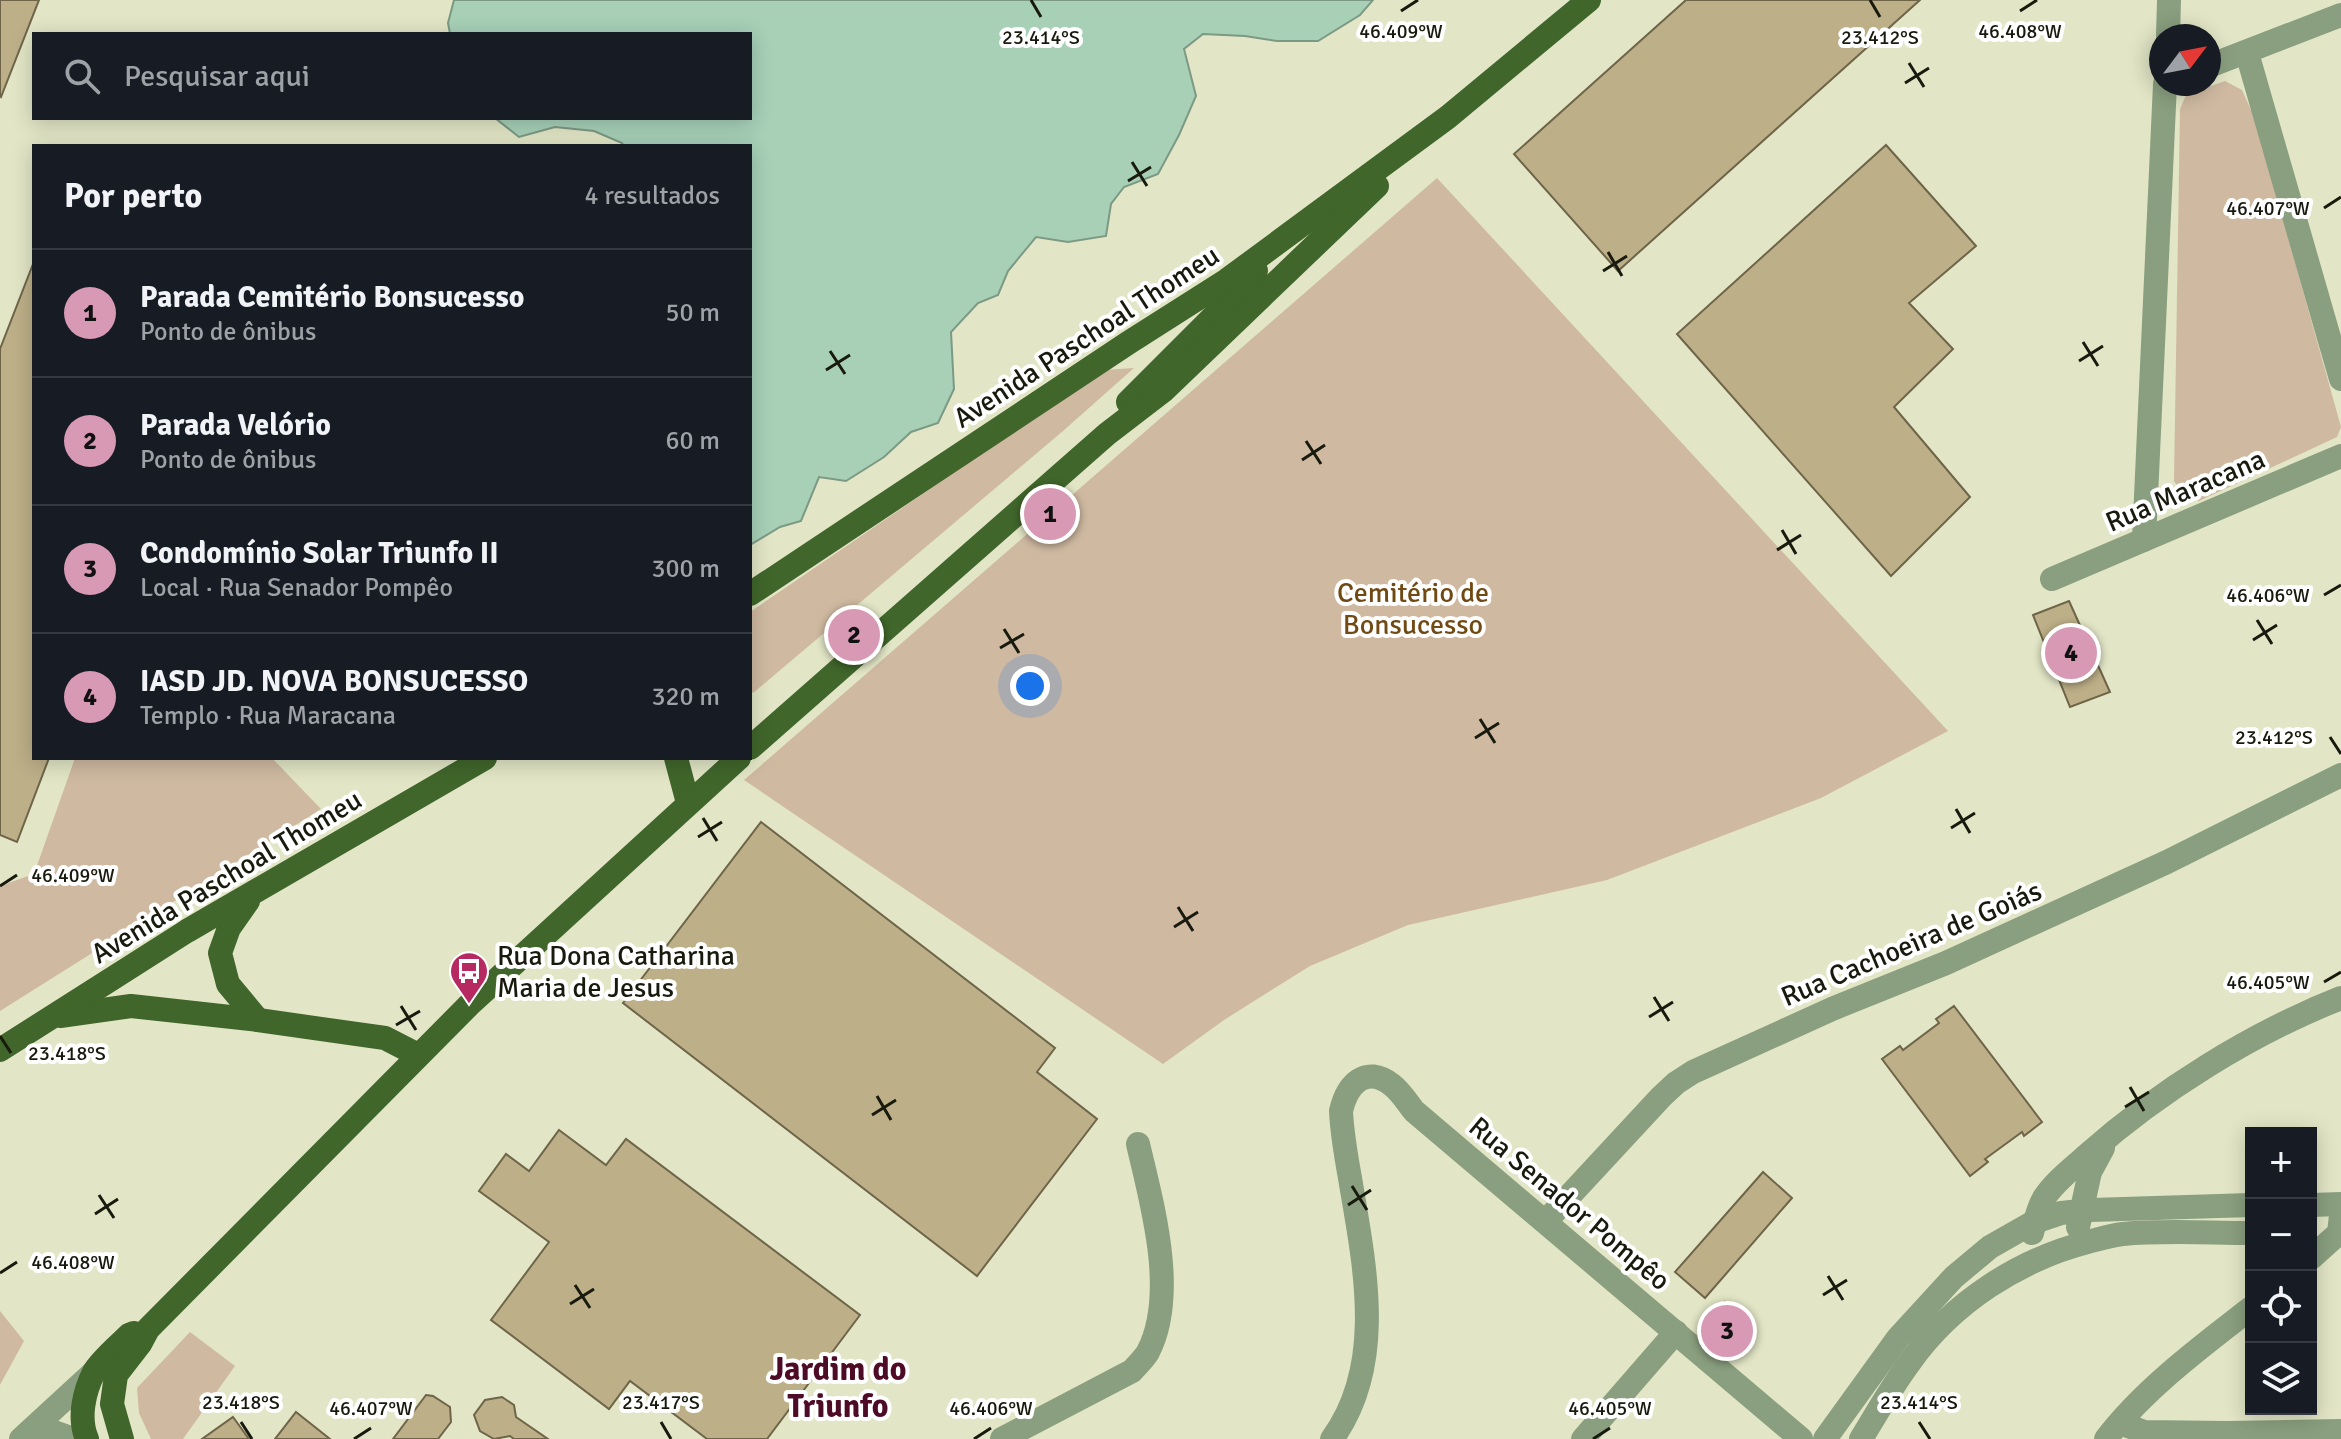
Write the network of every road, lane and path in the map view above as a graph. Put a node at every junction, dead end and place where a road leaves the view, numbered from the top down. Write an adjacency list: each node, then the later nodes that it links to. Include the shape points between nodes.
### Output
1 (1589, 0): 8 (main road, Avenida Paschoal Thomeu)
2 (2169, 0): 4 (street)
3 (2341, 15): 5 (street)
4 (2168, 24)
5 (2247, 53): 6 (street); 10 (street)
6 (2221, 62)
7 (2164, 96): 13 (street)
8 (1448, 117): 9 (main road, Avenida Paschoal Thomeu); 11 (main road, Avenida Paschoal Thomeu, via 1163,391)
9 (1284, 239): 11 (main road, via 1124,406); 15 (main road, Avenida Paschoal Thomeu)
10 (2341, 379)
11 (1107, 434): 16 (main road)
12 (2341, 456): 13 (street, Rua Maracana)
13 (2144, 540): 14 (street, Rua Maracana)
14 (2052, 579)
15 (752, 593)
16 (752, 746)
17 (482, 760): 22 (main road, Avenida Paschoal Thomeu)
18 (677, 760): 21 (main road)
19 (737, 760): 21 (main road)
20 (2341, 775): 34 (street, Rua Cachoeira de Goiás, via 2153,869 1693,1072 1661,1097)
21 (688, 803): 27 (main road)
22 (252, 895): 24 (main road, Avenida Paschoal Thomeu); 25 (main road, via 229,928 220,953 228,984)
23 (2341, 998): 28 (street, via 2263,1034)
24 (50, 1017): 25 (main road, via 131,1006); 26 (main road, Avenida Paschoal Thomeu)
25 (258, 1020): 27 (main road, via 385,1038)
26 (0, 1050)
27 (418, 1055): 43 (main road)
28 (2112, 1132): 33 (street, via 2090,1172); 35 (street, via 2044,1198)
29 (1138, 1144): 52 (street, via 1159,1231 1156,1331 1147,1355 1132,1371)
30 (2341, 1204): 32 (street)
31 (2245, 1205): 33 (street)
32 (2317, 1205)
33 (2080, 1211): 35 (street); 39 (street)
34 (1546, 1221): 44 (street, Rua Senador Pompêo); 53 (street, Rua Senador Pompêo, via 1414,1111 1391,1084 1373,1076 1351,1086 1341,1126 1362,1259 1366,1345 1360,1383)
35 (2034, 1222): 41 (street); 56 (street, via 1990,1247 1954,1277 1898,1338)
36 (2340, 1227): 37 (street); 40 (street)
37 (2317, 1232)
38 (2245, 1233): 39 (street, via 2121,1234)
39 (2074, 1246): 41 (street)
40 (2317, 1252)
41 (2025, 1266): 57 (street, via 1979,1293 1933,1334)
42 (2245, 1313): 46 (street, via 2193,1353)
43 (148, 1329): 45 (main road, via 129,1335); 51 (main road, via 116,1375 112,1404)
44 (1676, 1332): 54 (street); 55 (street, Rua Senador Pompêo)
45 (95, 1371): 48 (street); 50 (main road, via 81,1410)
46 (2113, 1431): 47 (street)
47 (2341, 1431)
48 (24, 1437): 49 (street, via 51,1431)
49 (74, 1439)
50 (87, 1439)
51 (122, 1439)
52 (1002, 1439)
53 (1332, 1439)
54 (1583, 1439)
55 (1801, 1439)
56 (1825, 1439)
57 (1861, 1439)

